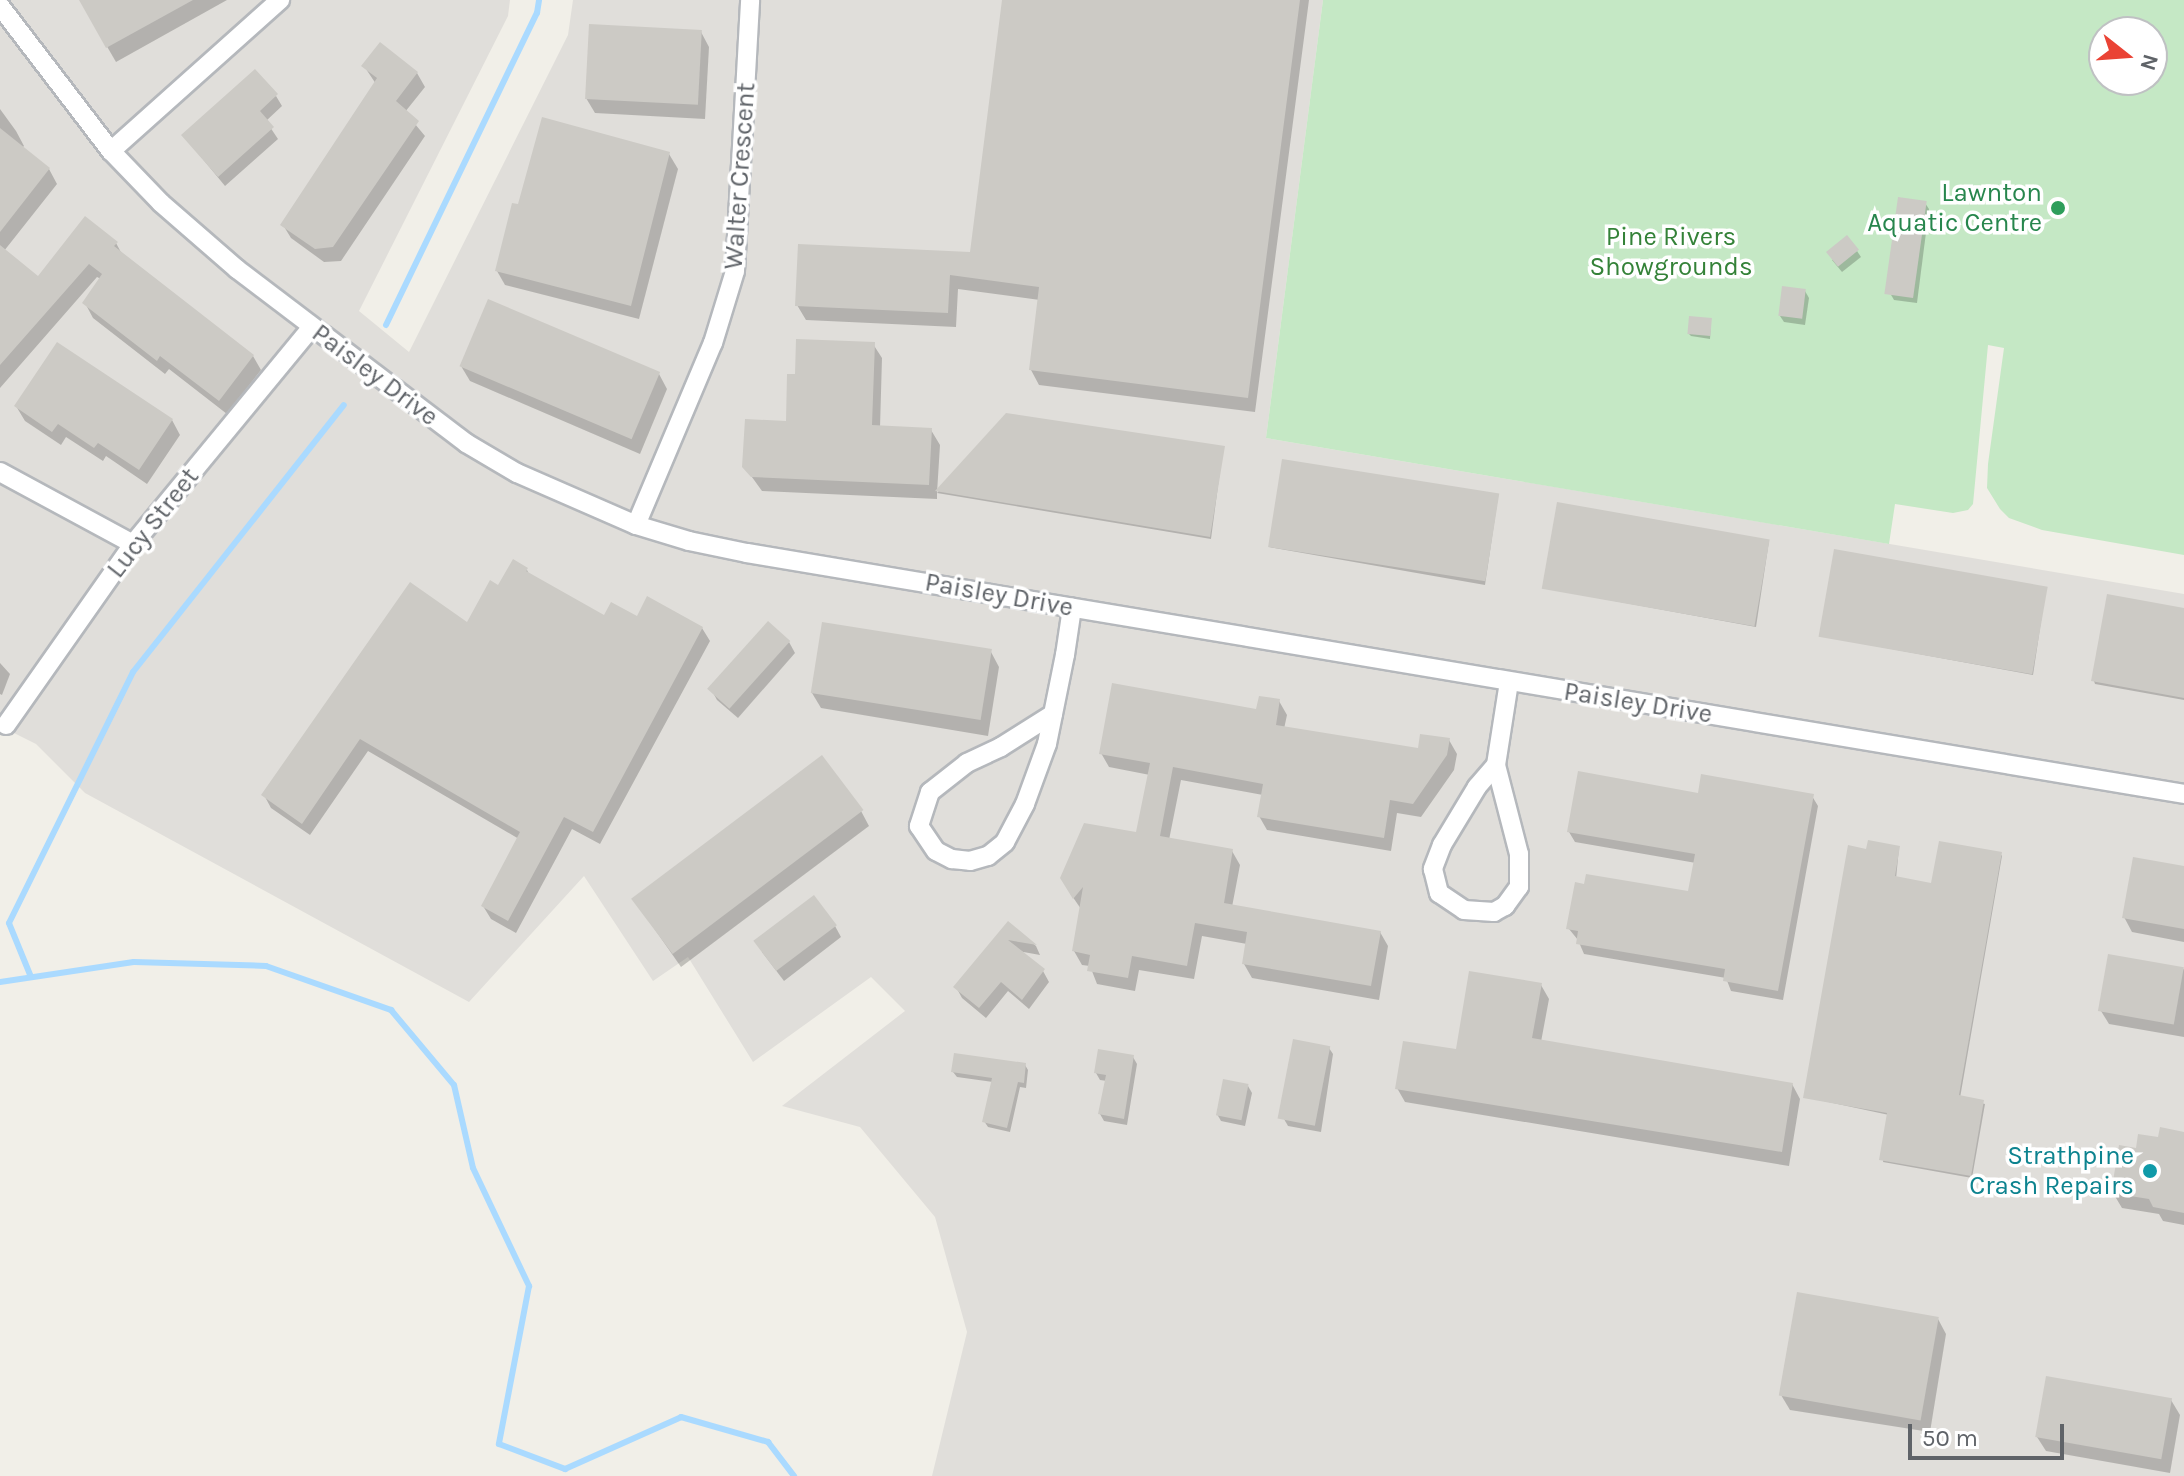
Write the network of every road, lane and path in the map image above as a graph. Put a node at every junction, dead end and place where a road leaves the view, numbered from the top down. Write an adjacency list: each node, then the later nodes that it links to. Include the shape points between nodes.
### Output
1 (280, 0): 4 (street)
2 (750, 0): 7 (street, Walter Crescent, via 735,271 713,343)
3 (0, 6): 4 (street, Paisley Drive)
4 (111, 151): 5 (street, Paisley Drive, via 176,216)
5 (311, 328): 7 (street, Paisley Drive, via 466,443 517,473); 8 (street, Lucy Street)
6 (0, 472): 8 (street)
7 (636, 525): 9 (street, Paisley Drive, via 747,553)
8 (133, 544): 12 (street, Lucy Street)
9 (1072, 608): 10 (street, Paisley Drive); 11 (street)
10 (1509, 682): 13 (street); 14 (street, Paisley Drive)
11 (1053, 714): 11 (street, via 1025,804 1005,842 988,856 970,861 936,851 919,826 930,792 967,763)
12 (6, 725)
13 (1496, 765): 13 (street, via 1519,854 1519,887 1494,912 1464,910 1439,893 1433,869 1477,787)
14 (2184, 794)

